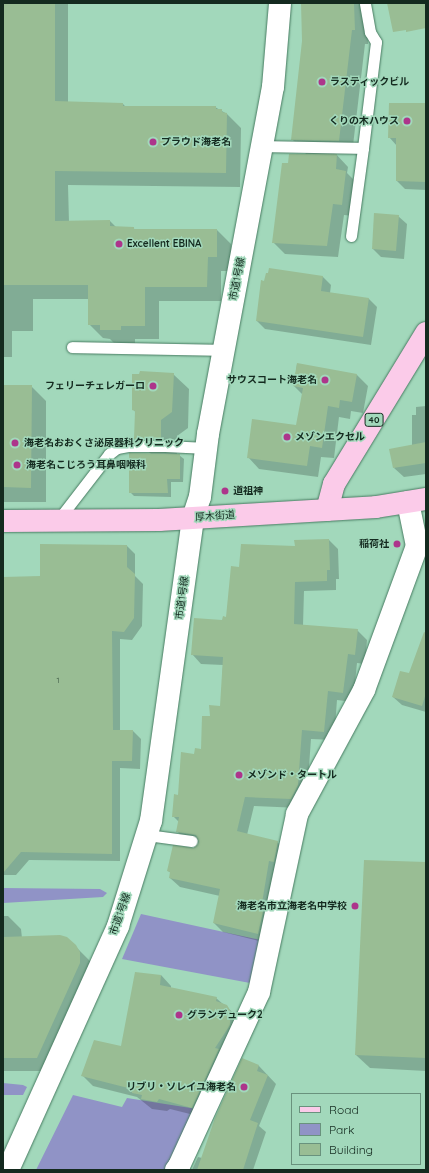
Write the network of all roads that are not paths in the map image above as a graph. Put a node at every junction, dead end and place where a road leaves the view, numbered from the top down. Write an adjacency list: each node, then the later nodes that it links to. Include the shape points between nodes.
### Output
1 (280, 3): 3 (street, 市道1号線, via 273,86)
2 (365, 3): 4 (lane, via 370,32 376,42)
3 (263, 146): 4 (lane); 8 (street, 市道1号線)
4 (363, 148): 5 (lane)
5 (351, 236)
6 (426, 333): 11 (main road, 40, via 334,484)
7 (72, 347): 8 (lane)
8 (224, 350): 9 (street, 市道1号線)
9 (207, 448): 12 (street, 市道1号線, via 200,497); 14 (lane, via 117,448 109,454)
10 (417, 501): 11 (main road, 厚木街道); 18 (street, via 417,546 364,690 297,814 259,992)
11 (327, 510): 12 (main road, 厚木街道)
12 (193, 518): 14 (main road, 厚木街道); 15 (street, 市道1号線, via 164,719 163,743)
13 (3, 521): 14 (main road, 厚木街道)
14 (57, 521)
15 (147, 835): 16 (lane); 17 (street, 市道1号線, via 118,926)
16 (192, 841)
17 (8, 1170)
18 (176, 1170)

